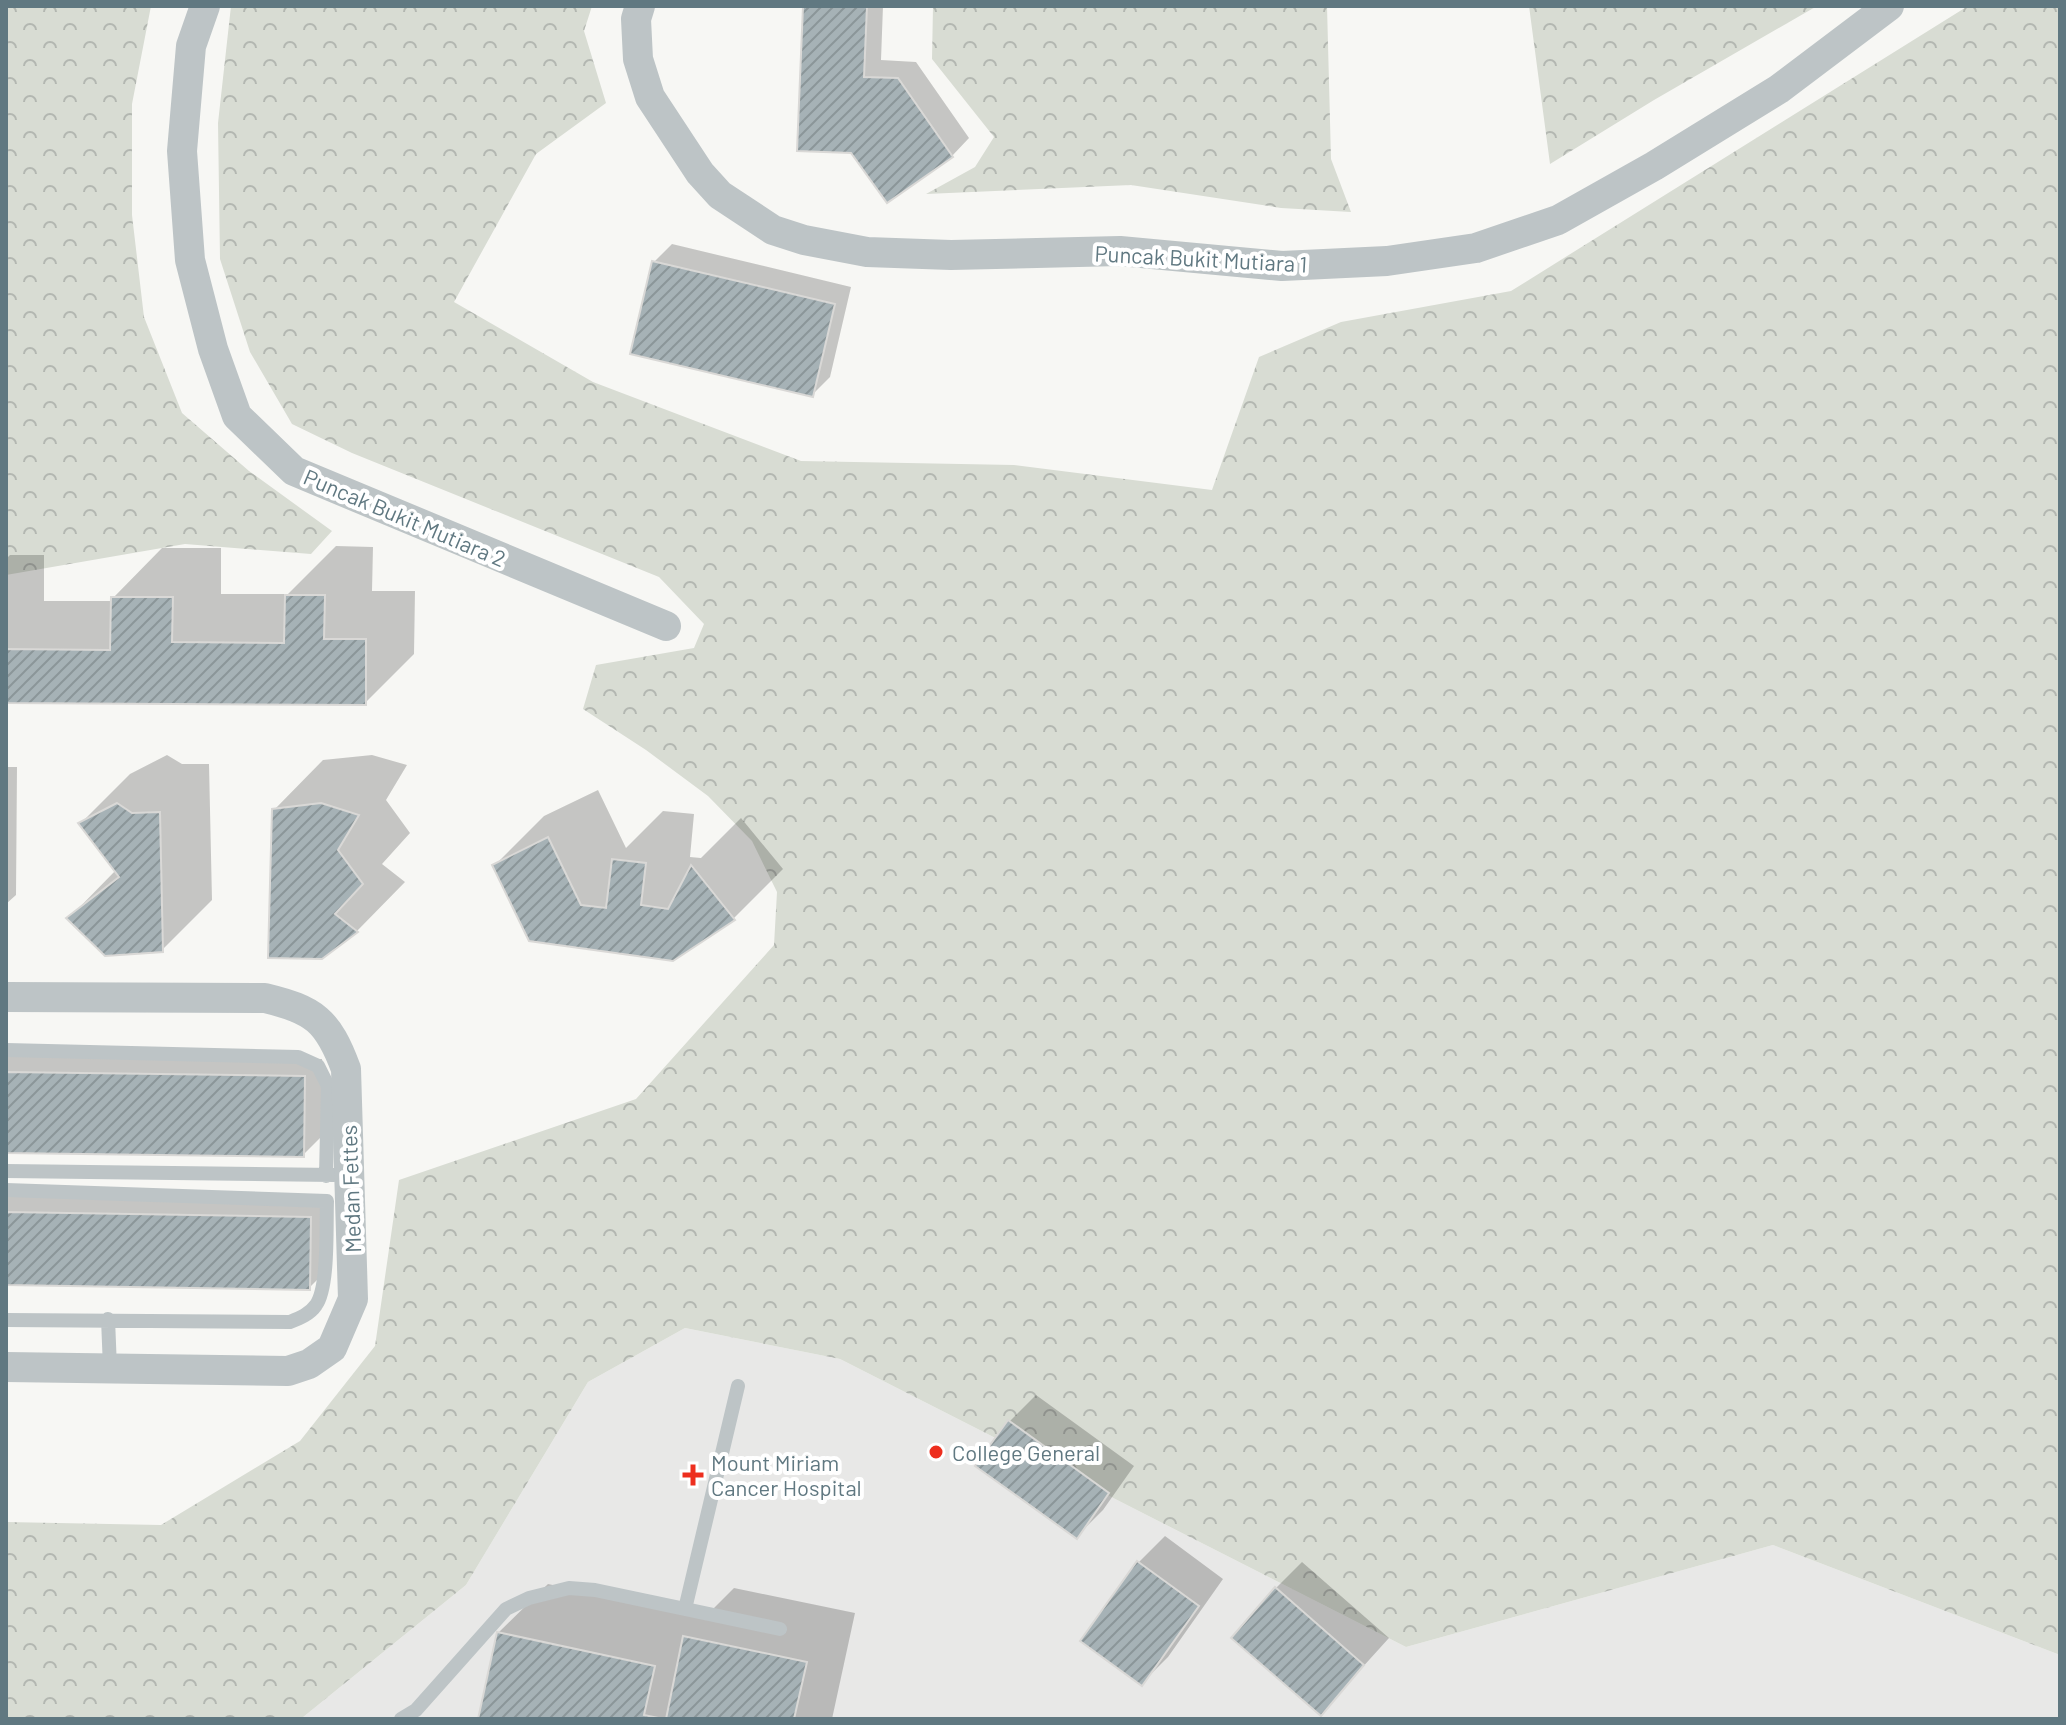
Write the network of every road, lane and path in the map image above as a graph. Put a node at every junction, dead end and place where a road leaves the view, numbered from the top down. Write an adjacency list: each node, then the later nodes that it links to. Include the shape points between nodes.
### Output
1 (205, 6): 4 (street, Puncak Bukit Mutiara 2, via 191,46 182,151 190,260 237,416 294,471)
2 (640, 6): 3 (street, Puncak Bukit Mutiara 1, via 638,59 650,97 720,195 773,230 867,252 1120,251 1282,266 1387,261 1476,248 1558,220 1779,89)
3 (1889, 6)
4 (666, 626)
5 (6, 997): 8 (street, Medan Fettes, via 265,998 314,1015 336,1041 346,1069)
6 (6, 1050): 8 (lane, via 298,1057 318,1066 328,1086)
7 (6, 1171): 8 (lane)
8 (338, 1176): 13 (street, Medan Fettes, via 353,1299 332,1348 288,1371)
9 (6, 1190): 10 (lane, via 327,1201 323,1290 307,1315 290,1322)
10 (108, 1319): 11 (lane); 13 (lane)
11 (6, 1320)
12 (6, 1367): 13 (street, Medan Fettes)
13 (110, 1368)
14 (738, 1386): 15 (lane)
15 (685, 1609): 16 (lane); 17 (lane, via 569,1588 529,1598 506,1609)
16 (780, 1629)
17 (418, 1715): 18 (lane)
18 (401, 1719)

